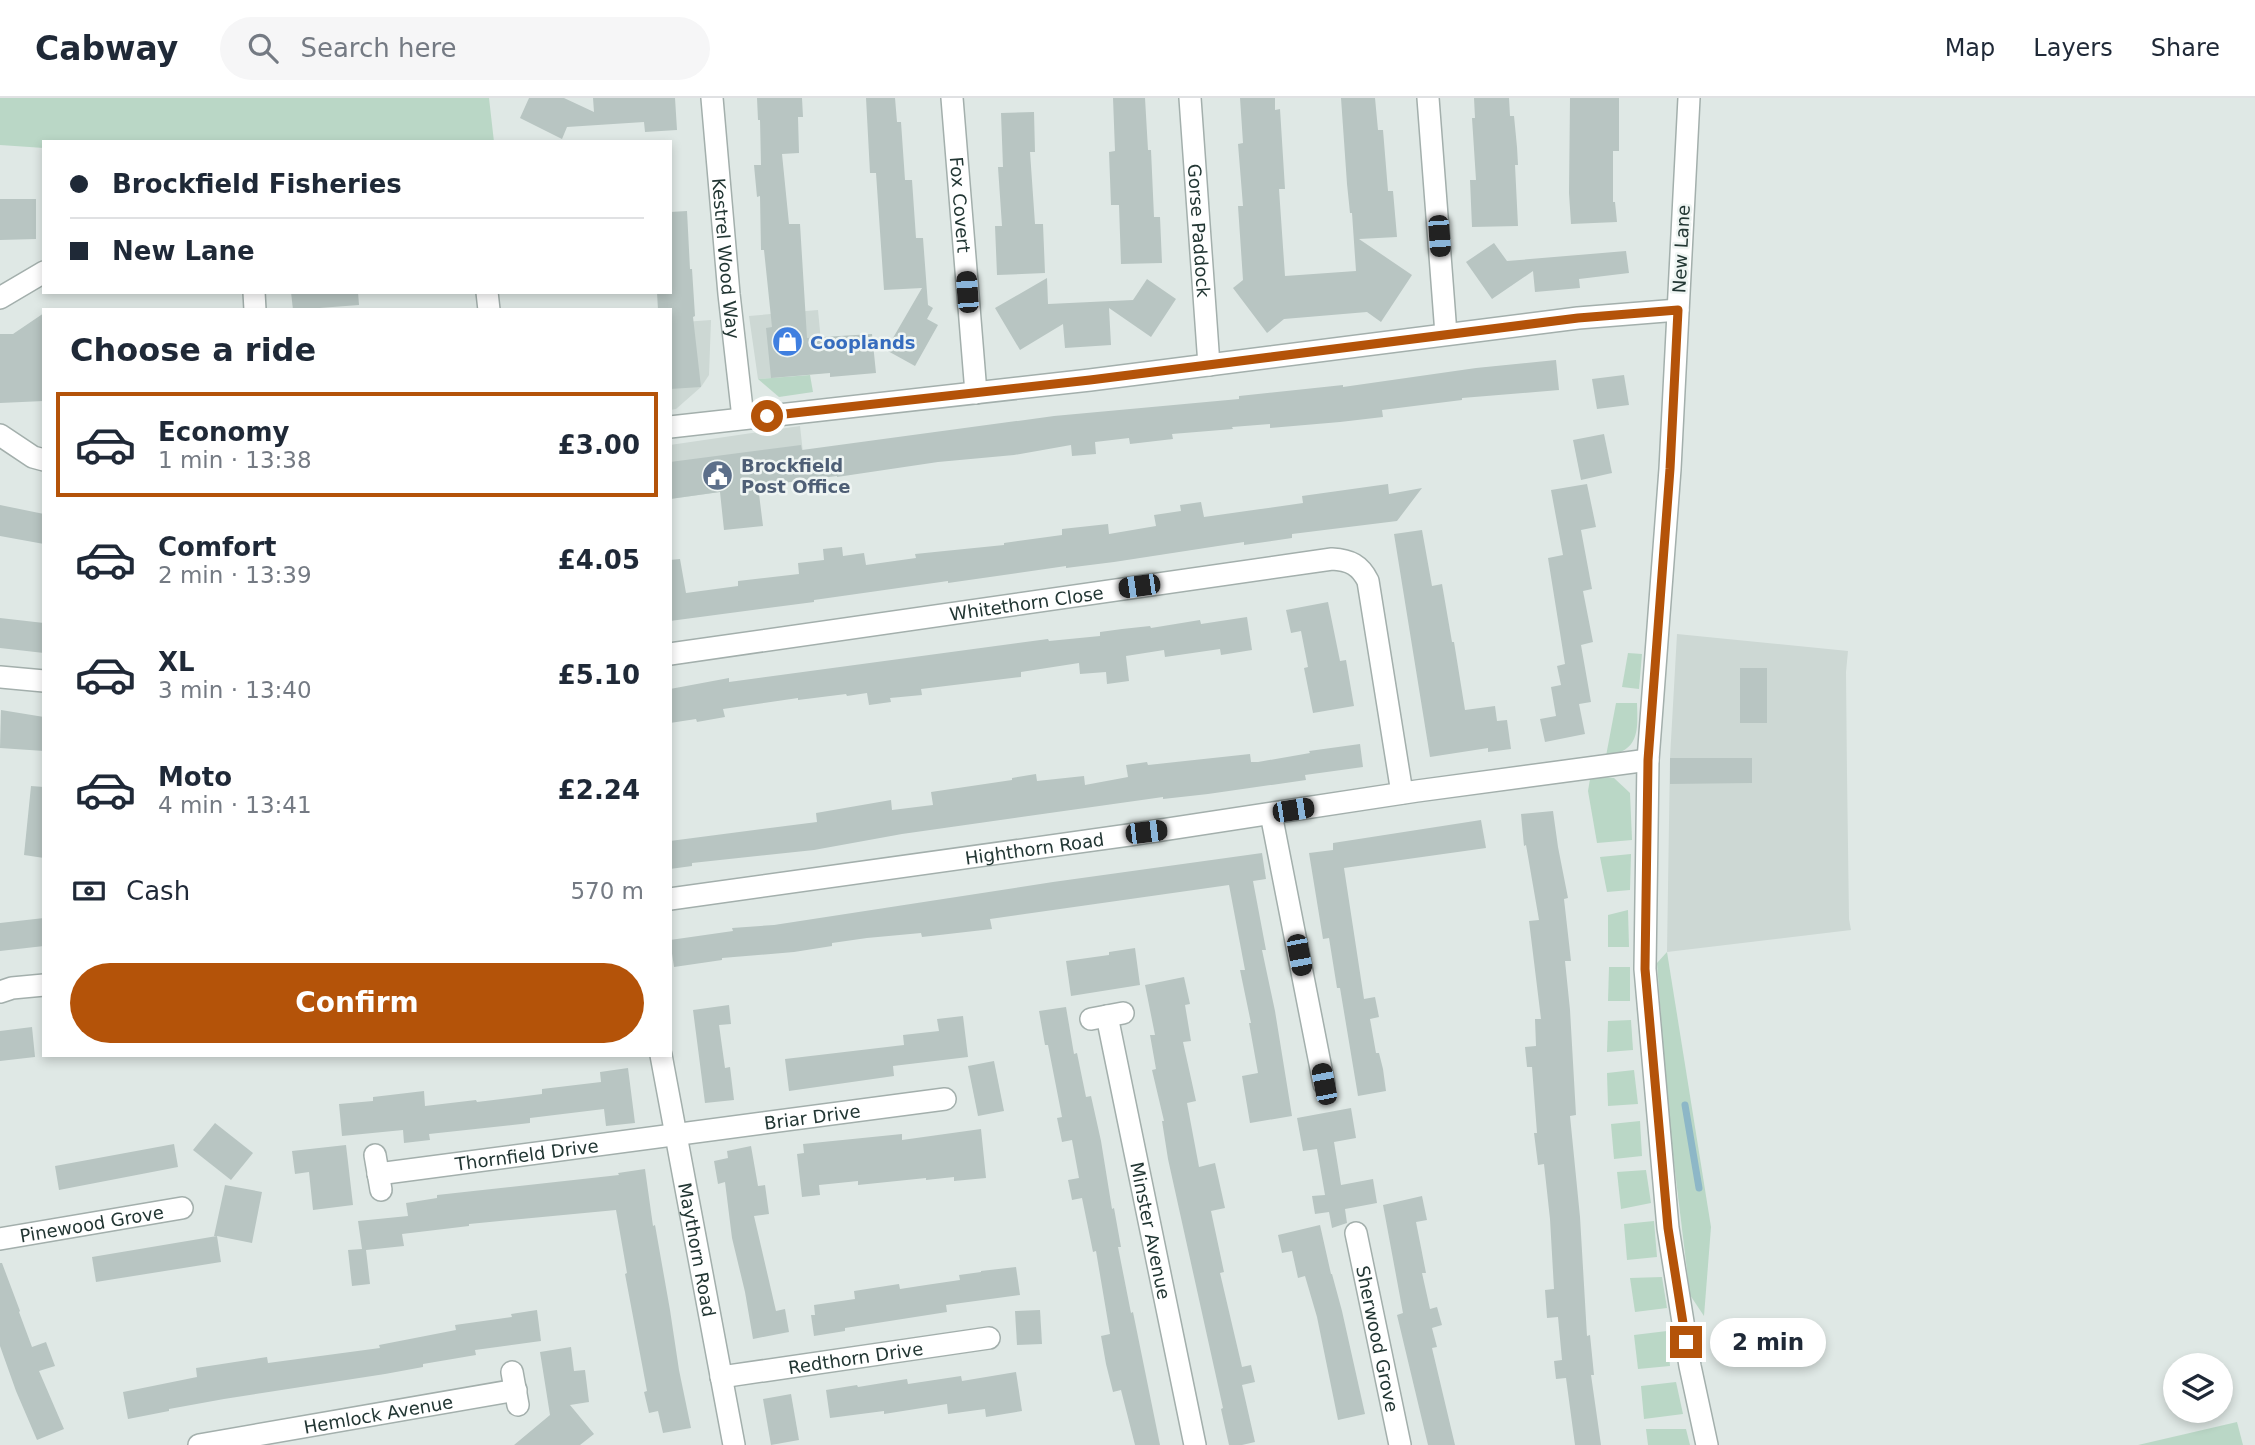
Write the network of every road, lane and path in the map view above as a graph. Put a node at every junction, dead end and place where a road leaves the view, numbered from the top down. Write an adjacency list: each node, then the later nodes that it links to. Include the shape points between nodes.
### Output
1 (712, 98): 12 (street, Kestrel Wood Way)
2 (952, 98): 11 (street, Fox Covert)
3 (1190, 98): 10 (street, Gorse Paddock)
4 (1428, 98): 9 (street)
5 (1689, 98): 8 (street, New Lane)
6 (42, 273): 7 (street)
7 (0, 298)
8 (1678, 310): 9 (street); 19 (street, New Lane)
9 (1446, 334): 10 (street)
10 (1209, 365): 11 (street)
11 (975, 393): 12 (street)
12 (743, 418): 13 (street)
13 (672, 427)
14 (0, 435): 15 (street)
15 (42, 459)
16 (672, 654): 20 (street, Whitethorn Close, via 1344,559 1363,570 1368,581)
17 (0, 677): 18 (street)
18 (42, 681)
19 (1648, 760): 20 (street, Highthorn Road); 41 (street, New Lane, via 1645,969 1668,1228)
20 (1402, 793): 21 (street, Highthorn Road)
21 (1271, 814): 22 (street, Highthorn Road); 27 (street)
22 (672, 899)
23 (42, 985): 24 (street)
24 (0, 992)
25 (1107, 1016): 39 (street, Minster Avenue)
26 (661, 1057): 29 (street, Maythorn Road)
27 (1323, 1084)
28 (945, 1099): 29 (street, Briar Drive)
29 (677, 1136): 30 (street, Thornfield Drive); 35 (street, Maythorn Road)
30 (378, 1173)
31 (181, 1208): 33 (street, Pinewood Grove)
32 (1355, 1233): 40 (street, Sherwood Grove)
33 (0, 1239)
34 (989, 1338): 35 (street, Redthorn Drive)
35 (721, 1377): 38 (street, Maythorn Road)
36 (515, 1389): 37 (street, Hemlock Avenue)
37 (199, 1445)
38 (734, 1445)
39 (1195, 1445)
40 (1400, 1445)
41 (1707, 1445)

